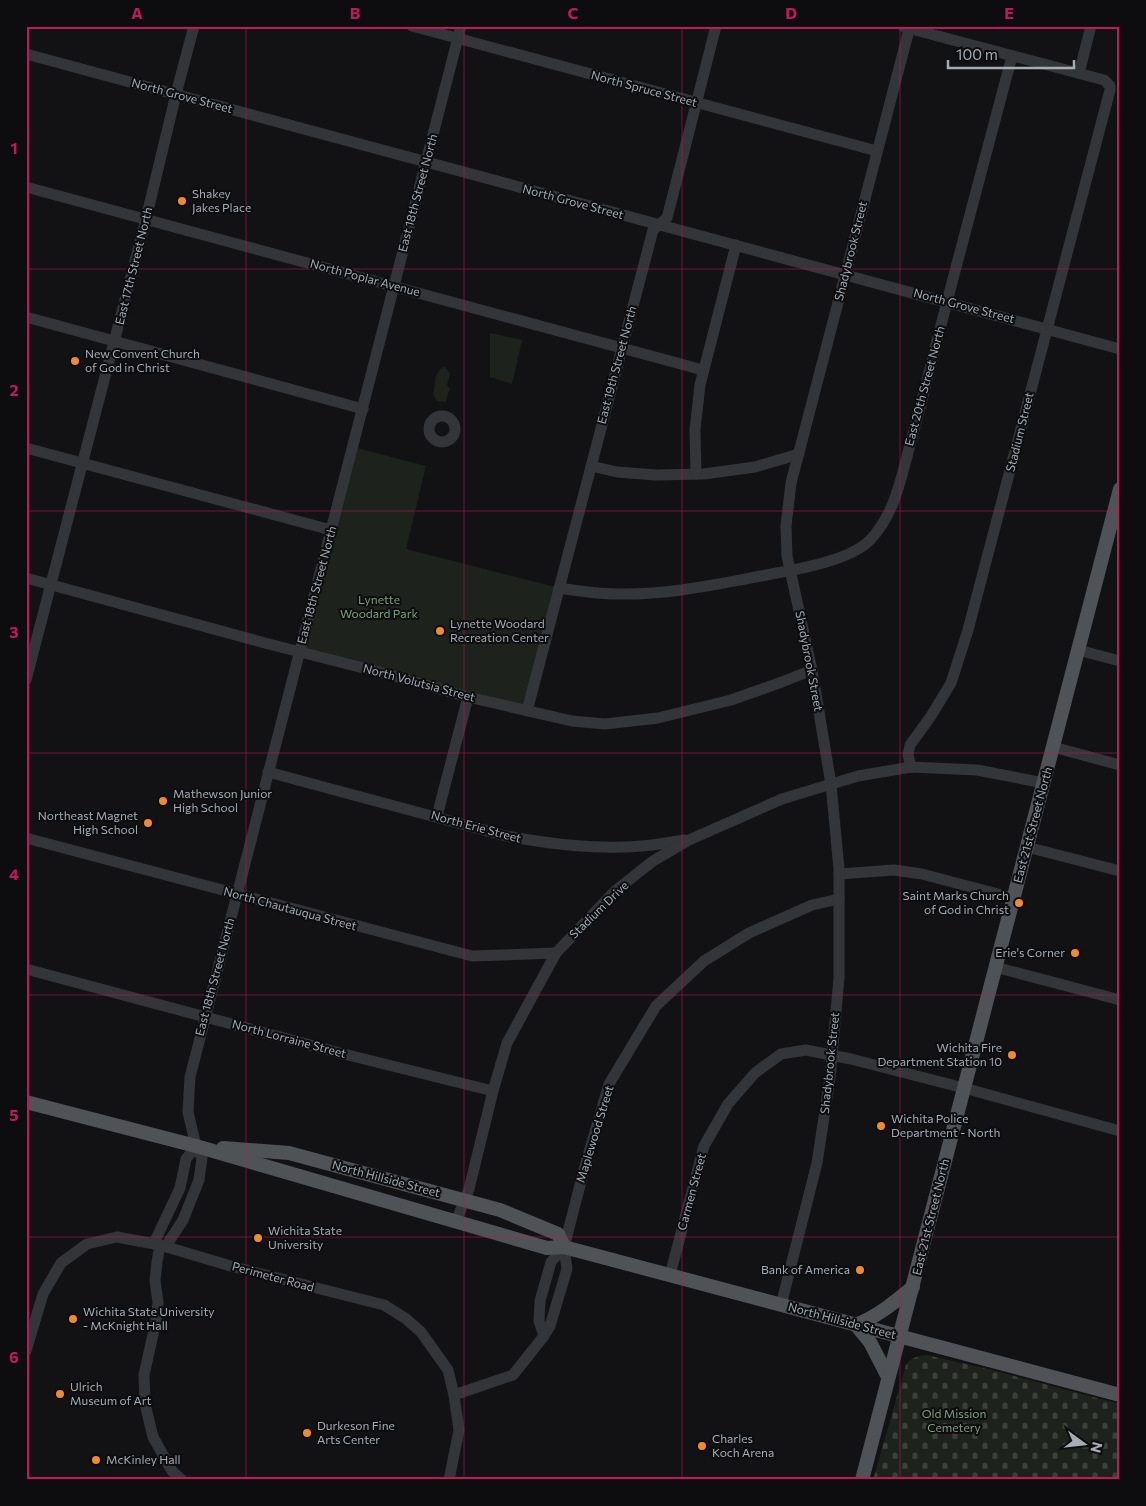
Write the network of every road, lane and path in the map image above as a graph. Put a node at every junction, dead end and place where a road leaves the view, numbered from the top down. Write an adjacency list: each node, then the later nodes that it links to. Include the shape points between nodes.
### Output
1 (194, 26): 11 (street, East 17th Street North)
2 (412, 26): 7 (street, North Spruce Street)
3 (461, 26): 7 (street, East 18th Street North)
4 (716, 26): 12 (street, East 19th Street North)
5 (1091, 26): 10 (street)
6 (907, 27): 9 (street); 13 (street, Shadybrook Street)
7 (458, 39): 12 (street, North Spruce Street); 14 (street, East 18th Street North)
8 (26, 54): 11 (street, North Grove Street)
9 (1012, 56): 10 (street); 21 (street, East 20th Street North)
10 (1079, 74): 23 (street, Stadium Street, via 1104,80 1110,90)
11 (176, 94): 14 (street, North Grove Street); 16 (street, East 17th Street North)
12 (696, 103): 13 (street, North Spruce Street); 17 (street, East 19th Street North, via 667,218)
13 (877, 151): 19 (street, Shadybrook Street)
14 (426, 162): 17 (street, North Grove Street); 20 (street, East 18th Street North)
15 (26, 186): 16 (street, North Poplar Avenue)
16 (146, 219): 20 (street, North Poplar Avenue); 24 (street, East 17th Street North)
17 (659, 225): 18 (street, North Grove Street); 25 (street, East 19th Street North, via 653,230)
18 (736, 245): 19 (street, North Grove Street); 27 (street)
19 (845, 274): 21 (street, North Grove Street); 30 (street, Shadybrook Street)
20 (394, 286): 25 (street, North Poplar Avenue); 28 (street, East 18th Street North)
21 (947, 302): 23 (street, North Grove Street); 36 (street, East 20th Street North, via 895,499 883,525 868,542 853,552)
22 (26, 317): 24 (street)
23 (1046, 329): 26 (street, North Grove Street); 49 (street, Stadium Street, via 968,630 951,683 910,745)
24 (114, 341): 28 (street); 31 (street, East 17th Street North)
25 (621, 348): 27 (street, North Poplar Avenue); 32 (street, East 19th Street North)
26 (1120, 349)
27 (703, 370): 33 (street, via 695,430)
28 (363, 409): 35 (street, East 18th Street North)
29 (26, 448): 31 (street)
30 (799, 454): 33 (street, via 756,467); 36 (street, Shadybrook Street, via 791,483 786,526)
31 (83, 463): 35 (street); 38 (street, East 17th Street North)
32 (590, 466): 33 (street, via 656,475); 39 (street, East 19th Street North)
33 (696, 474)
34 (1120, 489): 40 (main road, East 21st Street North)
35 (331, 530): 41 (street, East 18th Street North)
36 (790, 570): 39 (street, East 20th Street North, via 651,593 590,593); 43 (street, Shadybrook Street)
37 (26, 578): 38 (street, North Volutsia Street)
38 (51, 584): 41 (street, North Volutsia Street); 44 (street, East 17th Street North)
39 (559, 588): 46 (street, East 19th Street North)
40 (1078, 650): 42 (street); 47 (main road, East 21st Street North)
41 (300, 652): 45 (street, North Volutsia Street); 50 (street, East 18th Street North)
42 (1120, 661)
43 (812, 670): 46 (street, North Volutsia Street, via 731,700 658,718 605,724); 52 (street, Shadybrook Street)
44 (26, 680)
45 (468, 697): 46 (street, North Volutsia Street); 53 (street)
46 (527, 711)
47 (1053, 747): 48 (street); 51 (main road, East 21st Street North)
48 (1120, 765)
49 (911, 767): 51 (street, via 978,770); 52 (street, Stadium Drive)
50 (268, 772): 53 (street, North Erie Street); 59 (street, East 18th Street North)
51 (1044, 783): 56 (main road, East 21st Street North)
52 (831, 784): 55 (street, Stadium Drive, via 782,799); 58 (street, Shadybrook Street)
53 (437, 816): 55 (street, North Erie Street, via 506,836 563,845 641,846)
54 (26, 838): 59 (street, North Chautauqua Street)
55 (689, 840): 62 (street, Stadium Drive, via 654,861 615,891)
56 (1027, 847): 57 (street); 60 (main road, East 21st Street North)
57 (1120, 871)
58 (839, 874): 60 (street, via 894,870 922,874); 61 (street, Shadybrook Street)
59 (237, 895): 62 (street, North Chautauqua Street, via 472,956); 66 (street, East 18th Street North)
60 (1013, 898): 63 (main road, East 21st Street North)
61 (839, 899): 67 (street, Shadybrook Street, via 839,978); 76 (street, Maplewood Street, via 812,905 749,933 704,961 656,1006 609,1084)
62 (556, 952): 69 (street, Stadium Drive, via 508,1043)
63 (996, 967): 65 (street); 68 (main road, East 21st Street North)
64 (26, 969): 66 (street, North Lorraine Street)
65 (1120, 1000)
66 (205, 1016): 69 (street, North Lorraine Street); 72 (street, East 18th Street North, via 190,1077 188,1112)
67 (832, 1056): 68 (street, Carmen Street); 77 (street, Carmen Street, via 806,1050 781,1054 755,1073 728,1104 704,1146); 79 (street, Shadybrook Street, via 817,1162)
68 (964, 1088): 71 (street); 78 (main road, East 21st Street North)
69 (493, 1091): 73 (street, Stadium Drive)
70 (26, 1102): 72 (main road, North Hillside Street)
71 (1120, 1131)
72 (196, 1146): 73 (main road, North Hillside Street, via 289,1153); 74 (main road, North Hillside Street); 75 (street, via 186,1159 180,1188); 75 (street, East 18th Street North, via 202,1158 199,1180 183,1220)
73 (464, 1200): 74 (street, Stadium Drive); 76 (main road, North Hillside Street, via 500,1210 558,1234)
74 (456, 1222): 76 (main road, North Hillside Street, via 548,1248)
75 (160, 1245): 83 (street, Perimeter Road, via 117,1237 87,1244 60,1263 43,1294); 85 (street, Perimeter Road, via 242,1270 384,1305 421,1332 448,1370); 87 (street, via 156,1262 156,1321 144,1376 145,1404 154,1437 172,1471)
76 (564, 1247): 77 (main road, North Hillside Street); 81 (street, via 567,1269); 81 (street, via 551,1262 540,1301 539,1321)
77 (670, 1275): 79 (main road, North Hillside Street)
78 (913, 1287): 80 (main road, via 885,1310); 82 (main road, East 21st Street North)
79 (781, 1305): 80 (main road, North Hillside Street)
80 (856, 1325): 82 (main road, North Hillside Street); 84 (main road, via 870,1342)
81 (544, 1336): 85 (street, via 513,1376)
82 (900, 1336): 84 (main road, East 21st Street North); 86 (main road, North Hillside Street)
83 (26, 1351)
84 (888, 1377): 89 (main road, East 21st Street North)
85 (454, 1395): 88 (street, Perimeter Road, via 459,1430)
86 (1120, 1395)
87 (182, 1480)
88 (448, 1480)
89 (862, 1480)

